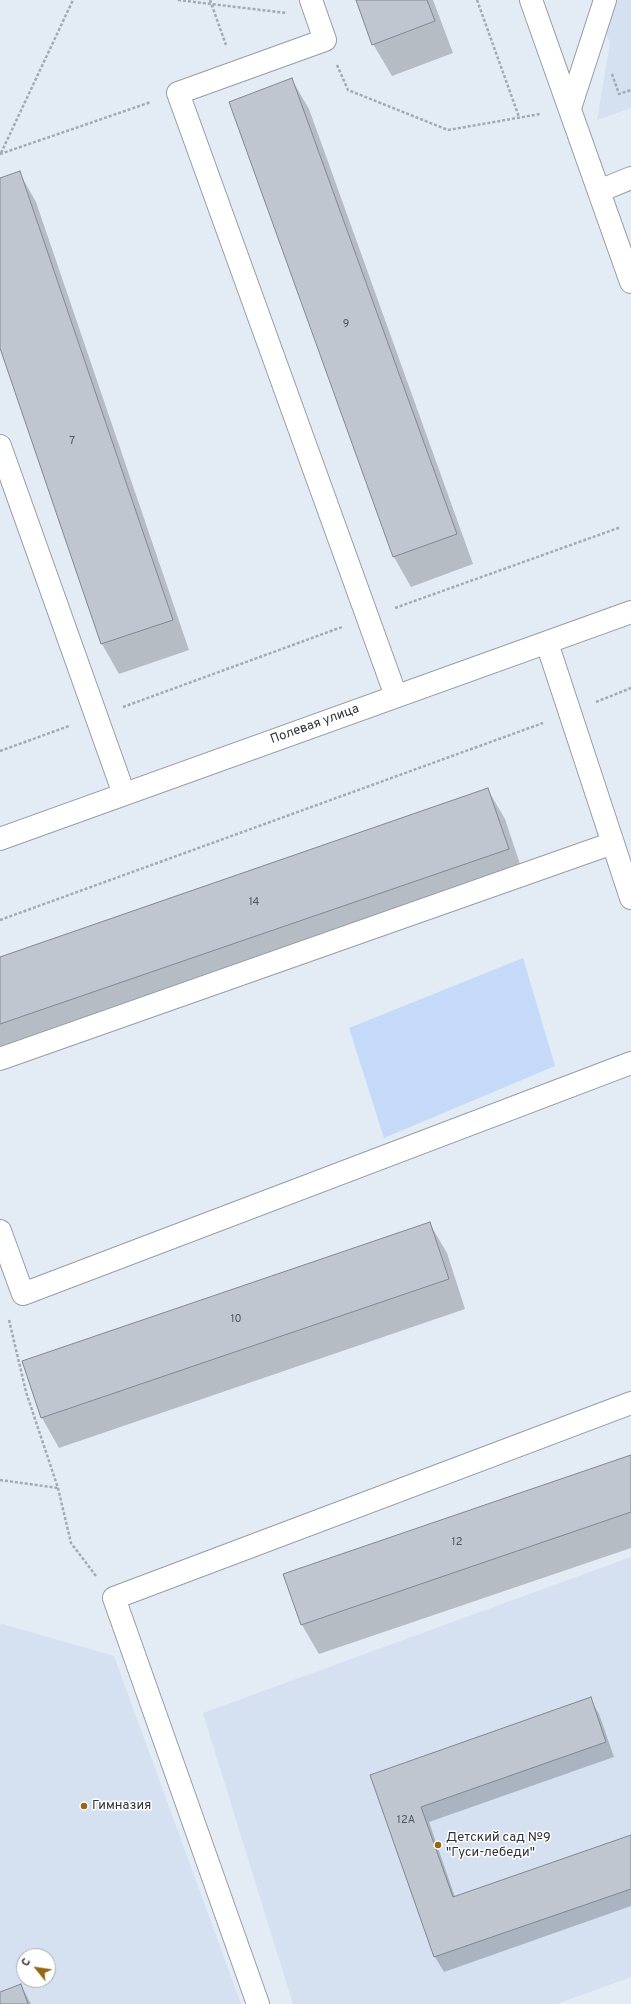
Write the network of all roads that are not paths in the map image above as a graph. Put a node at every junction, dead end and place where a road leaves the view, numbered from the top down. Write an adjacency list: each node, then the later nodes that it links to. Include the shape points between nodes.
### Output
1 (311, 0): 11 (street, via 325,40 178,93)
2 (531, 0): 4 (street)
3 (605, 0): 4 (street)
4 (570, 108): 6 (street)
5 (631, 178): 6 (street)
6 (599, 191): 7 (street)
7 (631, 282)
8 (0, 446): 12 (street)
9 (631, 612): 10 (street, Полевая улица)
10 (547, 643): 11 (street, Полевая улица); 14 (street)
11 (396, 696): 12 (street, Полевая улица)
12 (124, 794): 13 (street, Полевая улица)
13 (0, 839)
14 (613, 843): 15 (street); 16 (street)
15 (631, 898)
16 (0, 1059)
17 (631, 1062): 18 (street, via 23,1294)
18 (0, 1231)
19 (631, 1404): 20 (street, via 114,1598)
20 (258, 2004)

